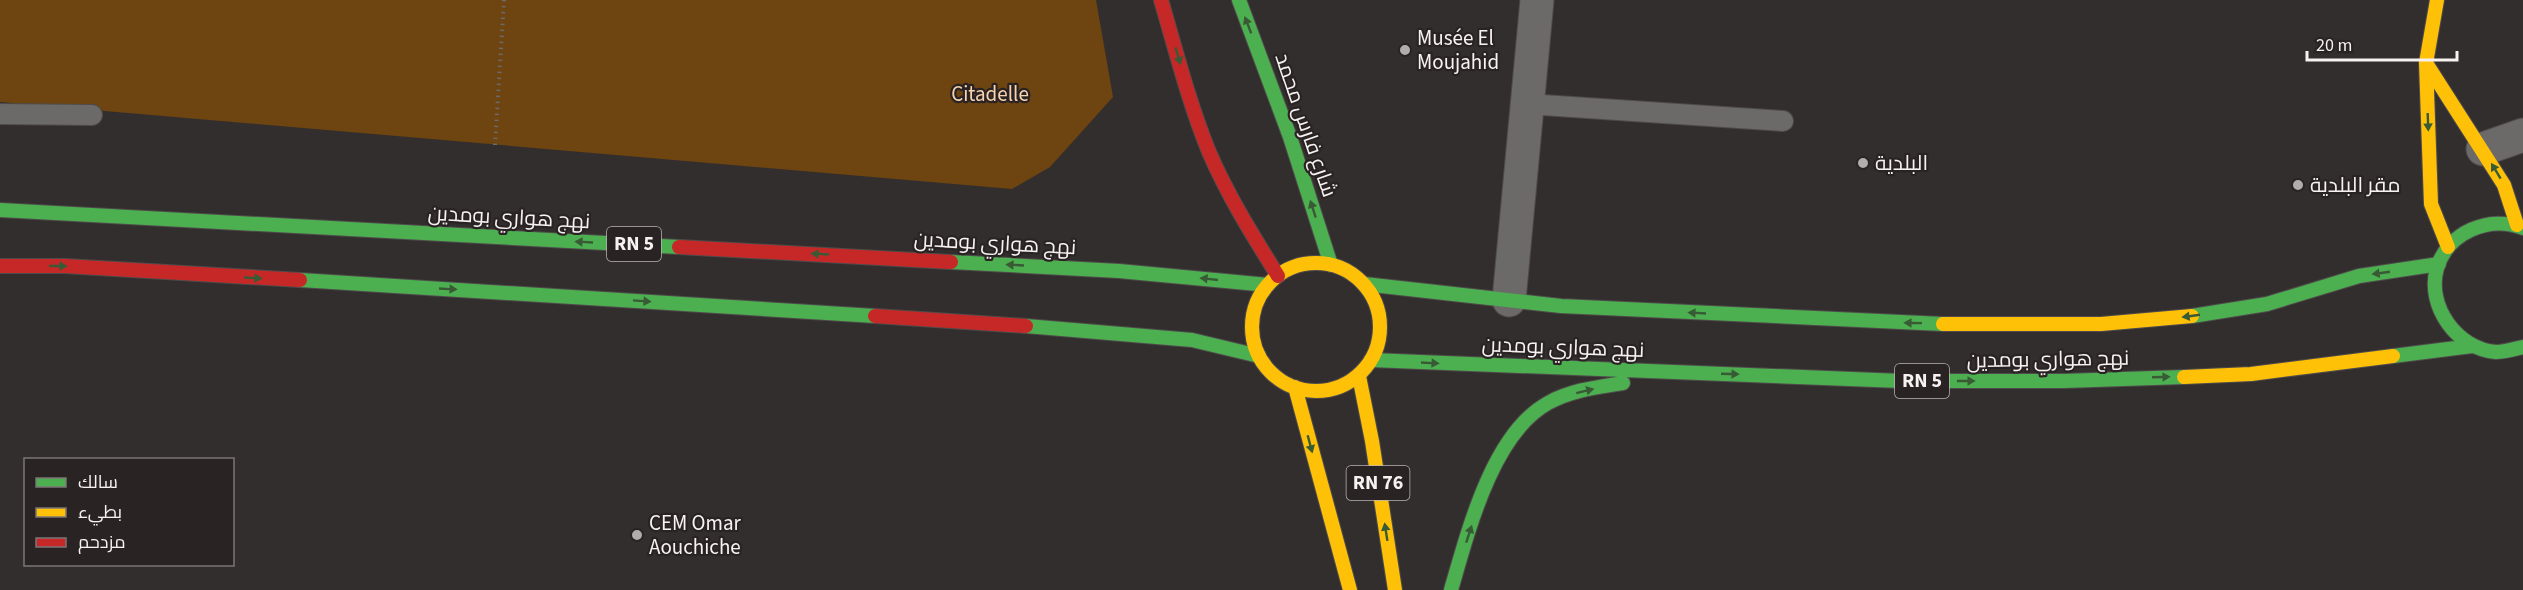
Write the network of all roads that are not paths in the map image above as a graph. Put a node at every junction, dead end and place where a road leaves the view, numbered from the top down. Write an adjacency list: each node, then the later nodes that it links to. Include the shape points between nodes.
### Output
1 (1161, 0): 18 (main road, one-way to 18, via 1210,155)
2 (1239, 0): 16 (main road, شارع فارس محمد, one-way to 2, via 1290,137)
3 (1537, 0): 6 (street)
4 (2437, 0): 5 (main road)
5 (2426, 63): 11 (main road); 14 (main road, one-way to 14, via 2431,204)
6 (1527, 104): 9 (lane); 20 (street)
7 (0, 114): 8 (lane)
8 (92, 115)
9 (1783, 121)
10 (2523, 135): 11 (street)
11 (2483, 149): 13 (main road, one-way to 11, via 2504,185)
12 (0, 210): 18 (main road, نهج هواري بومدين / RN 5, one-way to 12)
13 (2520, 226): 14 (main road, via 2498,222 2479,225)
14 (2448, 247): 15 (main road)
15 (2439, 264): 20 (main road, نهج هواري بومدين, one-way to 20, via 2359,276 2267,304 2187,317 2101,324 1910,324); 21 (main road, via 2434,283 2439,311 2456,335)
16 (1331, 265): 18 (main road, via 1294,267); 19 (main road)
17 (0, 266): 23 (main road, one-way to 23, via 64,266 1008,324 1192,340)
18 (1273, 280): 23 (main road, via 1258,301 1252,320)
19 (1364, 284): 20 (main road, نهج هواري بومدين); 24 (main road, via 1375,301 1380,321 1379,341)
20 (1509, 300)
21 (2472, 346): 22 (main road, via 2487,351); 25 (main road, نهج هواري بومدين / RN 5, one-way to 21, via 1901,381 2064,381 2251,374)
22 (2523, 347)
23 (1259, 357): 27 (main road, via 1268,370)
24 (1371, 360): 25 (main road, نهج هواري بومدين / RN 5, one-way to 25); 26 (main road)
25 (1704, 374): 30 (main road, one-way to 25, via 1491,477 1514,437 1540,408 1562,397 1608,385)
26 (1359, 376): 27 (main road, via 1328,390); 29 (main road, RN 76, one-way to 26)
27 (1295, 387): 28 (main road, RN 76, one-way to 28)
28 (1350, 590)
29 (1395, 590)
30 (1451, 590)

